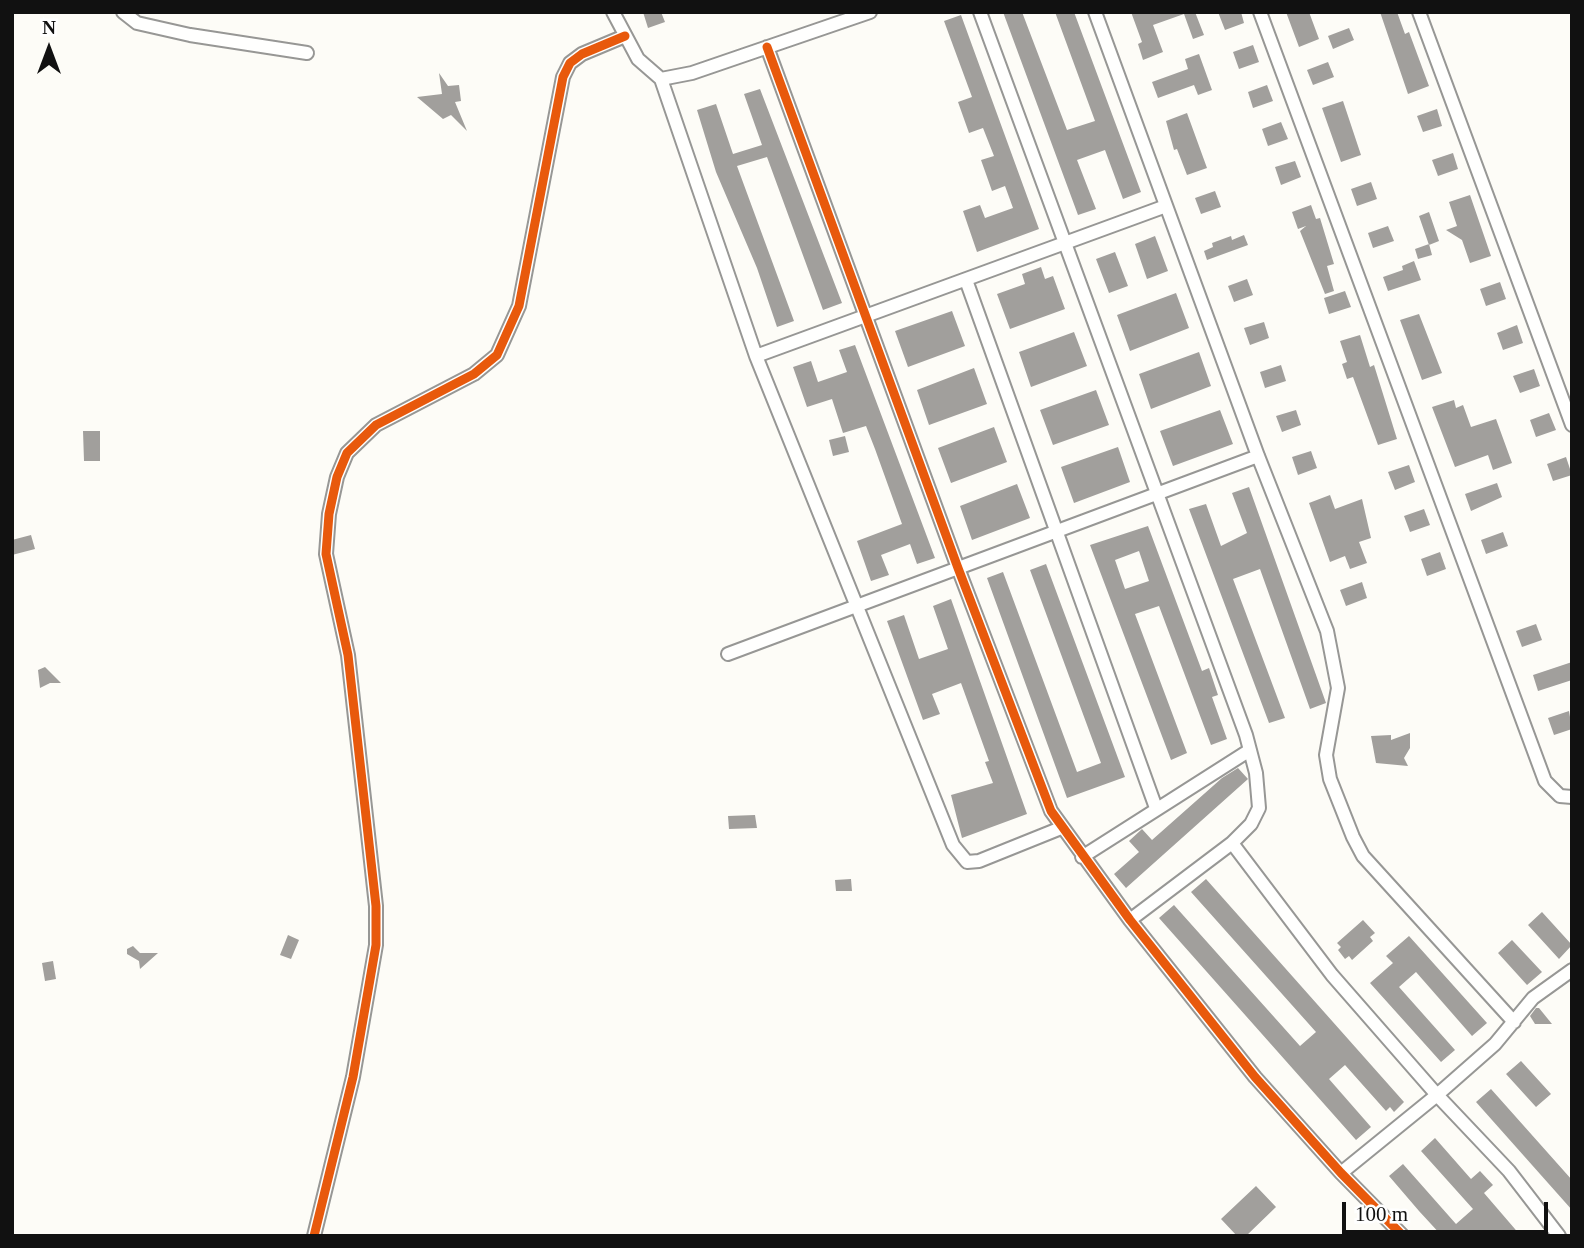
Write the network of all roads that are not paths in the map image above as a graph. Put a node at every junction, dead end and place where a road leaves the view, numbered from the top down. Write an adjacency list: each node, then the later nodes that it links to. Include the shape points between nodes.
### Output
1 (123, 12): 10 (street, via 137,23 190,35)
2 (613, 12): 8 (street)
3 (870, 12): 9 (street)
4 (980, 12): 13 (street)
5 (1095, 12): 12 (street)
6 (1260, 12): 25 (street, via 1545,781 1560,796)
7 (1419, 12): 17 (street)
8 (625, 36): 11 (street, via 638,59); 35 (street, via 582,54 570,63 563,77 519,306 497,355 474,374 376,425 347,453 337,477 326,554 348,655 376,906 376,945 353,1077)
9 (767, 47): 11 (street); 15 (street)
10 (307, 53)
11 (660, 79): 16 (street)
12 (1167, 206): 13 (street); 18 (street)
13 (1066, 243): 14 (street); 19 (street)
14 (966, 280): 15 (street); 20 (street)
15 (866, 316): 16 (street); 21 (street)
16 (757, 356): 22 (street)
17 (1572, 425)
18 (1258, 456): 19 (street); 32 (street, via 1327,631 1336,666 1338,688 1326,755 1330,779 1353,837 1363,856)
19 (1158, 493): 20 (street); 24 (street)
20 (1058, 531): 21 (street); 26 (street)
21 (958, 568): 22 (street); 27 (street)
22 (858, 605): 23 (street); 27 (street, via 959,855 967,862 979,861)
23 (728, 654)
24 (1250, 750): 26 (street); 28 (street, via 1259,808)
25 (1572, 797)
26 (1156, 808): 29 (street)
27 (1061, 828): 29 (street)
28 (1232, 843): 30 (street); 33 (street, via 1332,975)
29 (1082, 857): 30 (street)
30 (1130, 920): 34 (street, via 1255,1077)
31 (1572, 971): 32 (street, via 1533,998)
32 (1514, 1022): 33 (street, via 1496,1044)
33 (1437, 1095): 34 (street); 37 (street, via 1510,1171)
34 (1341, 1173): 36 (street)
35 (314, 1236)
36 (1403, 1236)
37 (1559, 1236)

